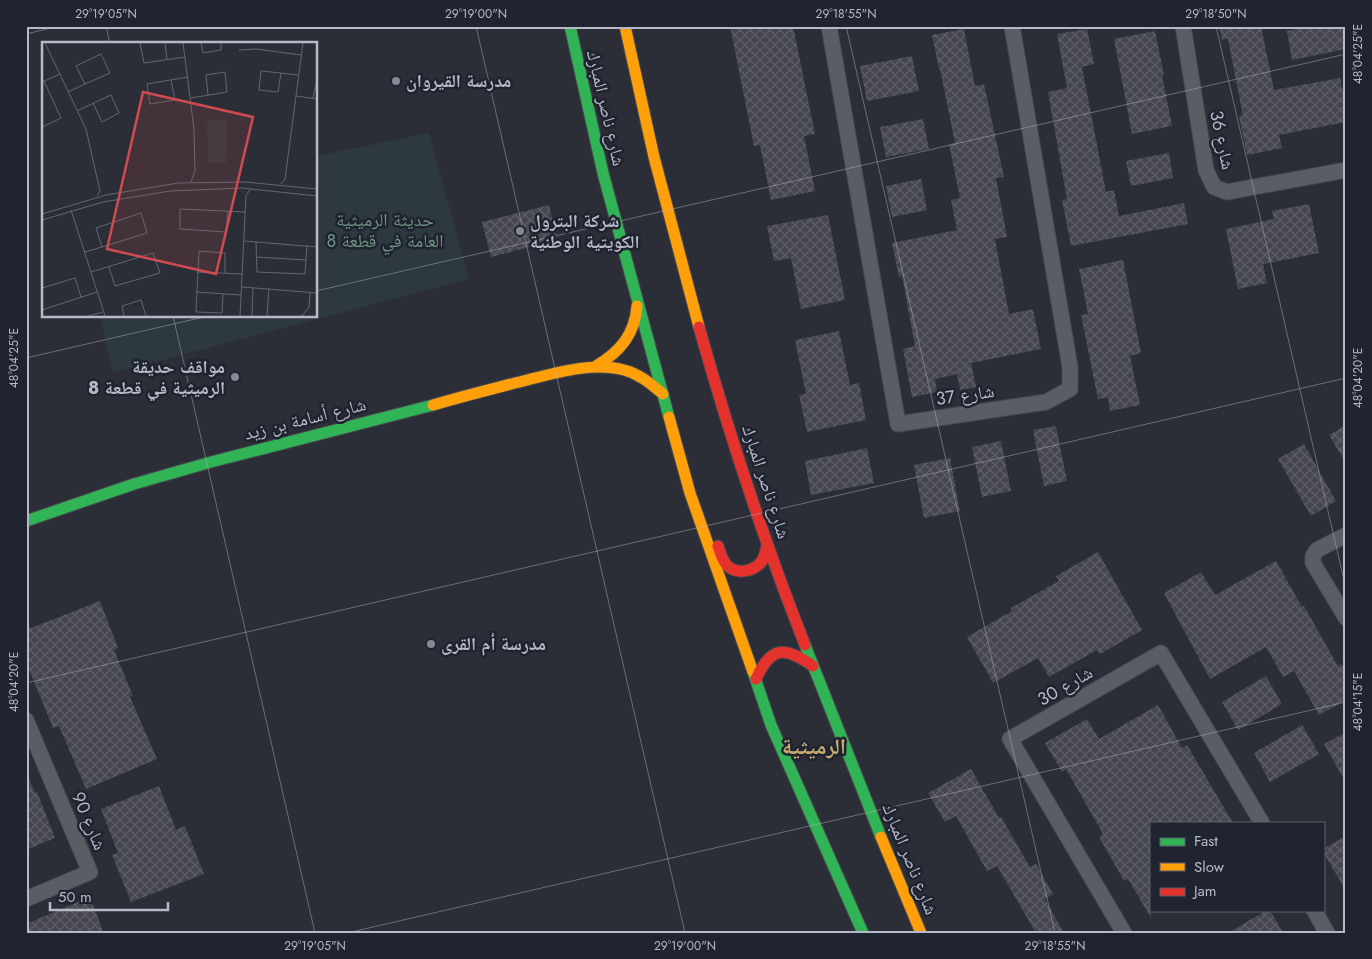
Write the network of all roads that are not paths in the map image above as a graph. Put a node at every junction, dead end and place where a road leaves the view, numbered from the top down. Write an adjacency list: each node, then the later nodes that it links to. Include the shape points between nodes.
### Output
1 (570, 26): 7 (street, شارع ناصر المبارك, via 603,173)
2 (625, 26): 13 (street, شارع ناصر المبارك, via 678,248 716,386)
3 (829, 26): 4 (street, شارع 37, via 898,424 1046,402 1070,389 1070,367)
4 (1012, 26)
5 (1183, 26): 6 (street, شارع 36, via 1206,170 1214,187 1227,192)
6 (1346, 170)
7 (638, 301): 8 (street, شارع أسامة بن زيد, via 630,335 616,354); 9 (street, شارع ناصر المبارك)
8 (596, 366): 9 (street, شارع أسامة بن زيد, via 618,367 638,374); 11 (street, شارع أسامة بن زيد, via 521,381 219,459)
9 (663, 394): 10 (street, شارع ناصر المبارك)
10 (690, 493): 13 (street, via 703,503 724,561 732,570 754,569 763,559); 16 (street, شارع ناصر المبارك)
11 (26, 521)
12 (1346, 534): 14 (street, via 1312,556)
13 (767, 545): 15 (street, شارع ناصر المبارك)
14 (1346, 618)
15 (813, 666): 16 (street, via 798,655 779,652 766,659); 22 (street, شارع ناصر المبارك)
16 (756, 679): 21 (street, شارع ناصر المبارك, via 771,725)
17 (26, 720): 19 (street, شارع 90, via 90,872)
18 (1261, 822): 23 (street, شارع 30, via 1161,653 1010,739)
19 (26, 899)
20 (1315, 912): 24 (street)
21 (863, 933)
22 (921, 933)
23 (1124, 933)
24 (1327, 933)

